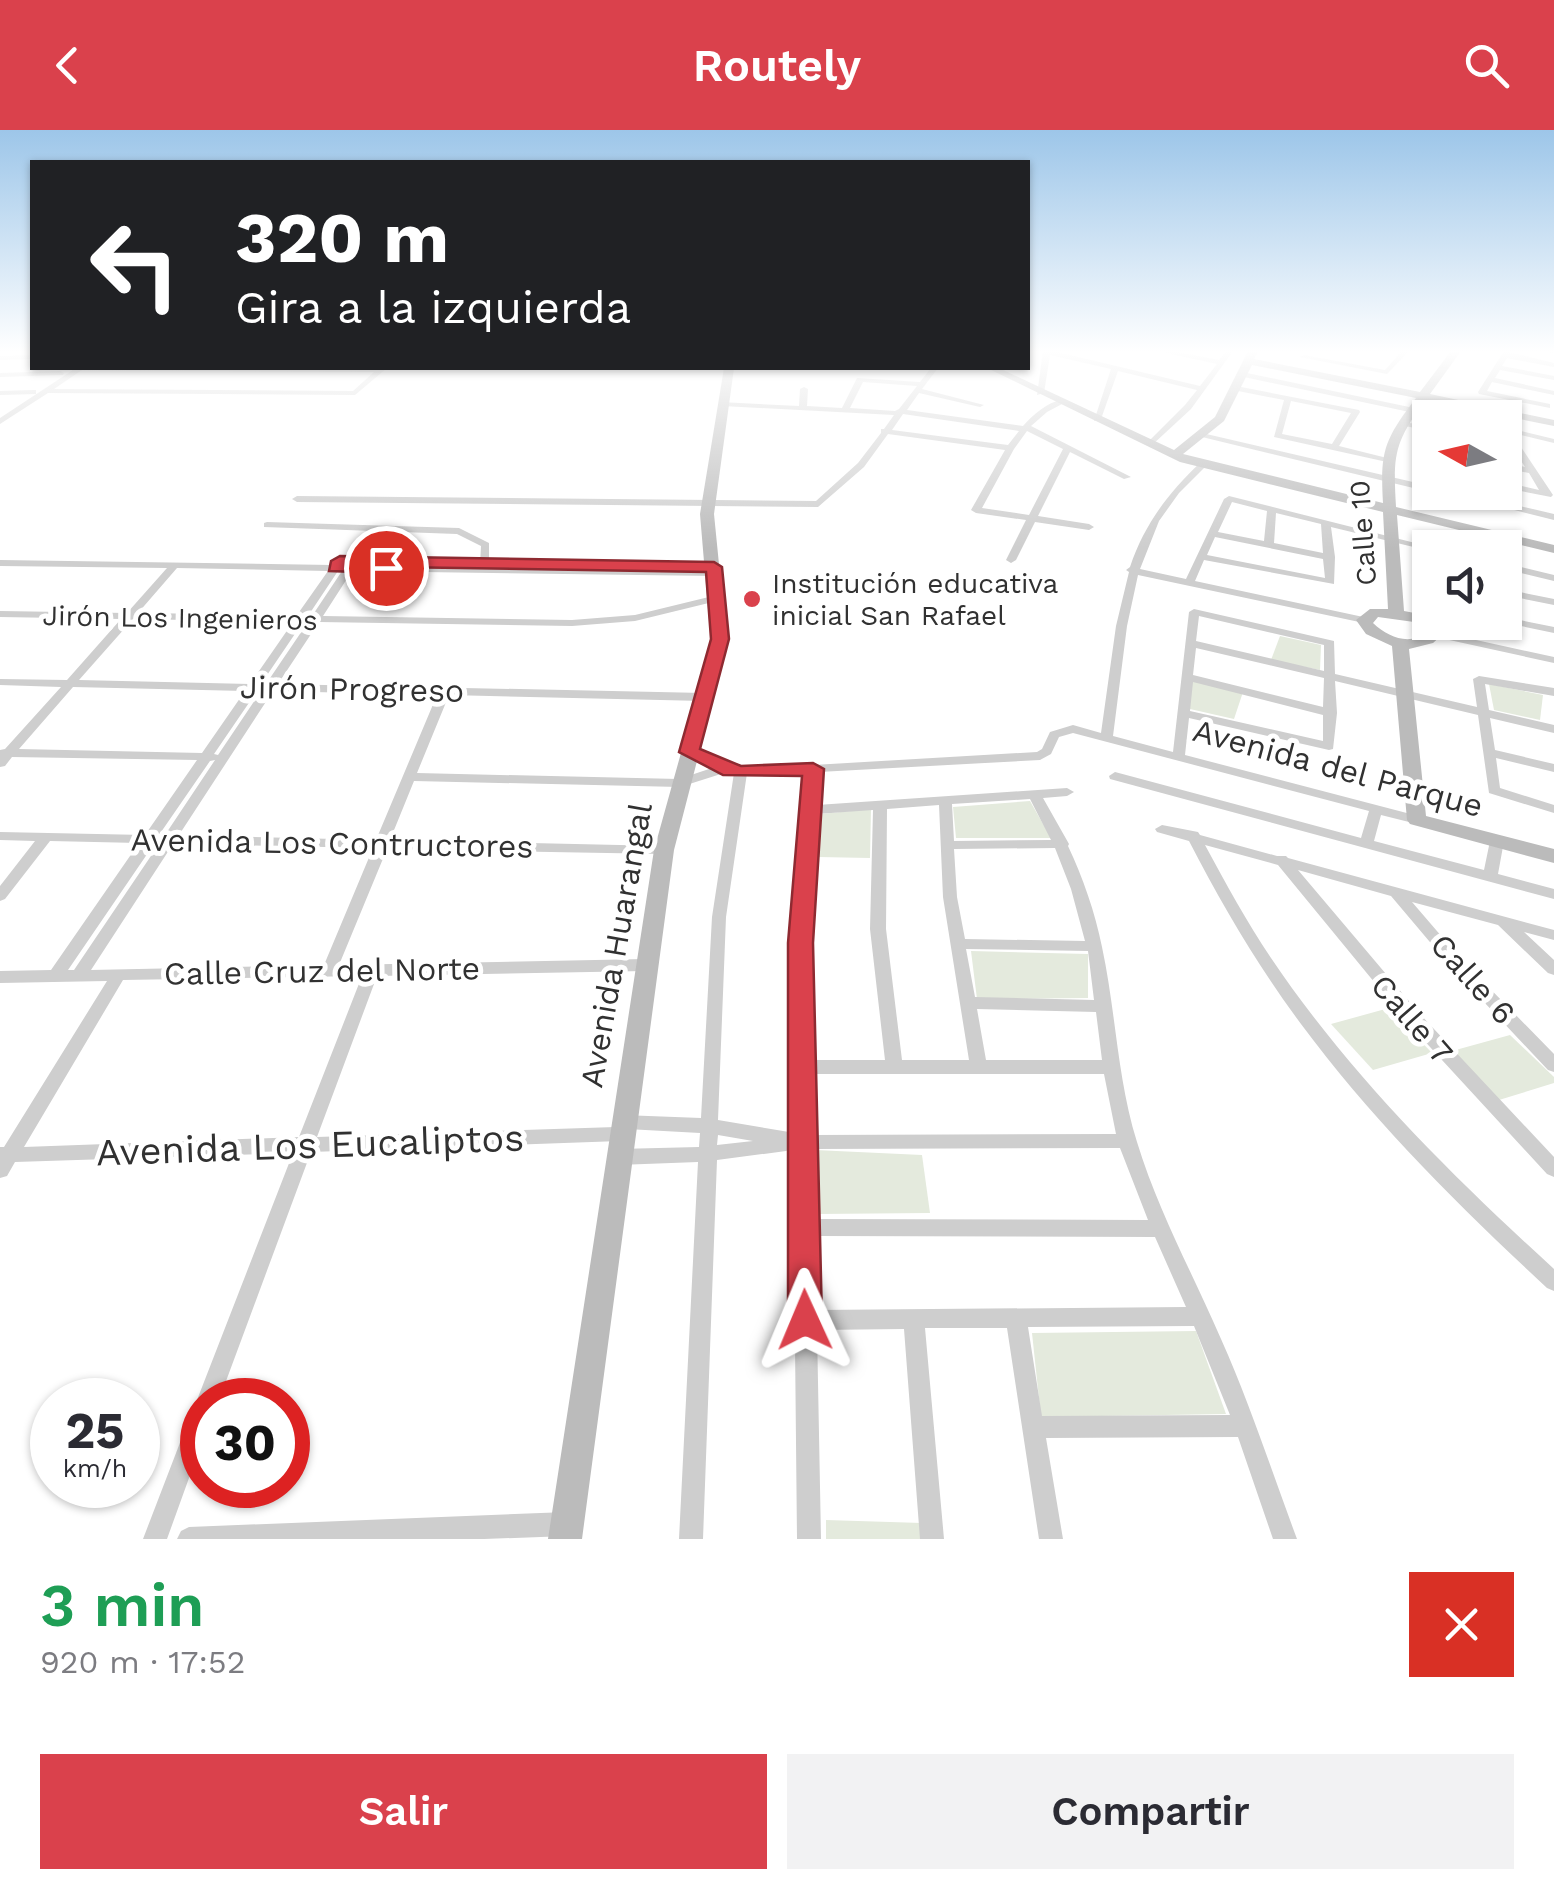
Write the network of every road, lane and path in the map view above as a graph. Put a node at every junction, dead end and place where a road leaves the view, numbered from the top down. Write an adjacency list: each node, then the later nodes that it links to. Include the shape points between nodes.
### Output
1 (721, 417): 39 (street, Avenida Huarangal)
2 (894, 417): 19 (street)
3 (936, 417): 18 (street)
4 (1036, 417): 18 (street)
5 (1092, 417): 13 (street)
6 (1176, 417): 23 (street)
7 (1221, 417): 21 (street)
8 (1282, 417): 26 (street, via 1276,434)
9 (1353, 417): 26 (street)
10 (1408, 417): 15 (street, Calle 10)
11 (1524, 417): 14 (street)
12 (1536, 417): 14 (street)
13 (1097, 419): 23 (street)
14 (1534, 419): 16 (street)
15 (1403, 423): 17 (street); 29 (street, Calle 10)
16 (1554, 424)
17 (1412, 425)
18 (1026, 428): 24 (street); 25 (street)
19 (884, 431): 24 (street); 39 (street, via 861,465 818,504)
20 (1522, 433): 22 (street)
21 (1204, 435): 27 (street); 34 (street)
22 (1554, 440)
23 (1151, 444): 27 (street)
24 (1009, 448): 44 (street, via 976,510)
25 (1068, 448): 33 (street); 44 (street)
26 (1334, 448): 29 (street)
27 (1176, 454): 30 (street); 42 (street)
28 (1522, 456): 32 (street)
29 (1387, 459): 34 (street, Calle 10)
30 (1202, 465): 42 (street); 61 (street, via 1176,486)
31 (1522, 469): 32 (street)
32 (1531, 471): 37 (street)
33 (1127, 477)
34 (1385, 478): 35 (street); 42 (street, Calle 10)
35 (1412, 485)
36 (1522, 489): 37 (street)
37 (1550, 495)
38 (297, 500): 39 (street)
39 (708, 504): 60 (street, Avenida Huarangal)
40 (1522, 509): 43 (street)
41 (1272, 510): 45 (street); 48 (street, via 1229,499); 51 (street)
42 (1392, 512): 49 (street, Calle 10); 52 (street)
43 (1554, 516)
44 (1036, 518): 47 (street); 55 (street)
45 (1326, 523): 49 (street); 53 (street)
46 (267, 525): 58 (street, via 459,531 486,546)
47 (1089, 528)
48 (1212, 534): 51 (street); 54 (street)
49 (1392, 539): 50 (street); 68 (street, Calle 10)
50 (1412, 544)
51 (1269, 545): 53 (street)
52 (1554, 547)
53 (1330, 556): 54 (street, via 1332,581 1326,583)
54 (1202, 557): 64 (street)
55 (1011, 560)
56 (2, 561): 57 (street); 59 (street)
57 (345, 564): 58 (street); 59 (street); 60 (street); 73 (street)
58 (484, 564): 60 (street)
59 (175, 565): 70 (street)
60 (714, 570): 66 (street, Avenida Huarangal)
61 (1130, 570): 64 (street); 95 (street)
62 (1522, 570): 63 (street)
63 (1554, 578)
64 (1189, 582): 72 (street)
65 (1522, 595): 67 (street)
66 (717, 598): 73 (street, Jirón Los Ingenieros, via 602,622); 90 (street, Avenida Huarangal, via 720,639)
67 (1554, 602)
68 (1396, 612): 71 (street); 72 (street, via 1375,612)
69 (0, 614): 70 (street, Jirón Los Ingenieros)
70 (132, 616): 73 (street, Jirón Los Ingenieros); 84 (street)
71 (1412, 616)
72 (1364, 620): 79 (street, via 1377,636)
73 (307, 621): 85 (street); 86 (street)
74 (1522, 623): 75 (street)
75 (1554, 630)
76 (1426, 640): 79 (street)
77 (1462, 640): 80 (street)
78 (1190, 643): 81 (street); 82 (street); 82 (street, via 1193,614 1331,644)
79 (1400, 643): 89 (street)
80 (1554, 660)
81 (1187, 677): 92 (street); 93 (street)
82 (1331, 677): 89 (street); 93 (street)
83 (0, 682): 84 (street, Jirón Progreso)
84 (74, 683): 85 (street, Jirón Progreso); 98 (street)
85 (253, 687): 86 (street, Jirón Progreso); 100 (street)
86 (270, 688): 87 (street, Jirón Progreso); 101 (street)
87 (444, 692): 90 (street, Jirón Progreso); 106 (street)
88 (1554, 692): 91 (street, via 1480,678)
89 (1405, 694): 91 (street); 116 (street)
90 (704, 697): 96 (street, Avenida Huarangal)
91 (1483, 712): 94 (street); 97 (street)
92 (1184, 713): 93 (street, via 1318,746 1330,745); 99 (street)
93 (1331, 713)
94 (1554, 729)
95 (1107, 737): 99 (street, Avenida del Parque); 104 (street, Avenida del Parque, via 1072,729 1054,736 1040,756)
96 (689, 752): 103 (street); 108 (street, Avenida Huarangal)
97 (1488, 752): 102 (street); 115 (street, via 1497,794)
98 (3, 756): 100 (street)
99 (1179, 756): 113 (street, Avenida del Parque)
100 (206, 757): 101 (street); 121 (street)
101 (224, 758): 122 (street)
102 (1554, 768)
103 (723, 769): 105 (street); 108 (street)
104 (813, 769): 105 (street); 114 (street)
105 (741, 772): 154 (street, via 719,918)
106 (412, 776): 108 (street); 124 (street)
107 (1115, 776): 126 (street, Avenida del Parque)
108 (680, 783): 128 (street, Avenida Huarangal)
109 (1067, 792): 110 (street)
110 (1035, 795): 111 (street); 125 (street)
111 (945, 801): 112 (street); 127 (street)
112 (880, 805): 114 (street); 150 (street, via 878,929)
113 (1376, 809): 116 (street, Avenida del Parque); 126 (street)
114 (808, 810): 152 (street)
115 (1554, 810)
116 (1417, 820): 123 (street, Avenida del Parque)
117 (1162, 829): 118 (street)
118 (1193, 834): 130 (street); 164 (street, via 1265,965 1322,1043 1398,1130)
119 (0, 836): 120 (street, Avenida Los Contructores)
120 (46, 837): 121 (street, Avenida Los Contructores); 134 (street)
121 (148, 840): 122 (street, Avenida Los Contructores); 145 (street)
122 (168, 840): 124 (street, Avenida Los Contructores); 146 (street)
123 (1497, 841): 129 (street, Avenida del Parque); 131 (street)
124 (381, 844): 128 (street, Avenida Los Contructores); 141 (street)
125 (1062, 844): 127 (street); 138 (street)
126 (1366, 844): 131 (street, Avenida del Parque)
127 (949, 845): 137 (street)
128 (664, 850): 139 (street, Avenida Huarangal)
129 (1554, 856)
130 (1281, 859): 132 (street); 161 (street, Calle 7, via 1394,998)
131 (1490, 877): 133 (street, Avenida del Parque)
132 (1394, 890): 135 (street); 149 (street, Calle 6)
133 (1554, 894)
134 (0, 896)
135 (1503, 920): 136 (street); 142 (street)
136 (1554, 935)
137 (958, 944): 138 (street); 147 (street)
138 (1094, 946): 148 (street)
139 (645, 965): 140 (street, Calle Cruz del Norte); 155 (street, Avenida Huarangal)
140 (372, 968): 141 (street, Calle Cruz del Norte); 158 (street)
141 (330, 969): 143 (street, Calle Cruz del Norte)
142 (1554, 969)
143 (118, 976): 146 (street, Calle Cruz del Norte); 160 (street)
144 (0, 977): 145 (street, Calle Cruz del Norte)
145 (55, 977): 146 (street, Calle Cruz del Norte)
146 (78, 977)
147 (968, 1004): 148 (street); 151 (street)
148 (1104, 1006): 153 (street)
149 (1554, 1065)
150 (894, 1066): 151 (street); 152 (street)
151 (978, 1066): 153 (street)
152 (800, 1067): 157 (street)
153 (1108, 1067): 156 (street)
154 (710, 1126): 155 (street); 157 (street); 159 (street)
155 (620, 1137): 158 (street, Avenida Los Eucaliptos); 159 (street); 173 (street, Avenida Huarangal)
156 (1127, 1141): 157 (street); 163 (street)
157 (802, 1142): 159 (street); 162 (street)
158 (305, 1145): 160 (street, Avenida Los Eucaliptos); 169 (street)
159 (708, 1154): 176 (street)
160 (3, 1160)
161 (1554, 1169)
162 (803, 1227): 163 (street); 167 (street)
163 (1160, 1229): 165 (street)
164 (1554, 1282)
165 (1199, 1316): 166 (street); 170 (street)
166 (1016, 1319): 168 (street); 171 (street)
167 (805, 1320): 168 (street); 177 (street)
168 (914, 1321): 178 (street)
169 (216, 1378)
170 (1244, 1426): 171 (street); 180 (street)
171 (1033, 1427): 179 (street)
172 (180, 1473): 174 (street)
173 (566, 1531): 175 (street)
174 (155, 1539)
175 (189, 1539)
176 (691, 1539)
177 (809, 1539)
178 (932, 1539)
179 (1051, 1539)
180 (1284, 1539)

